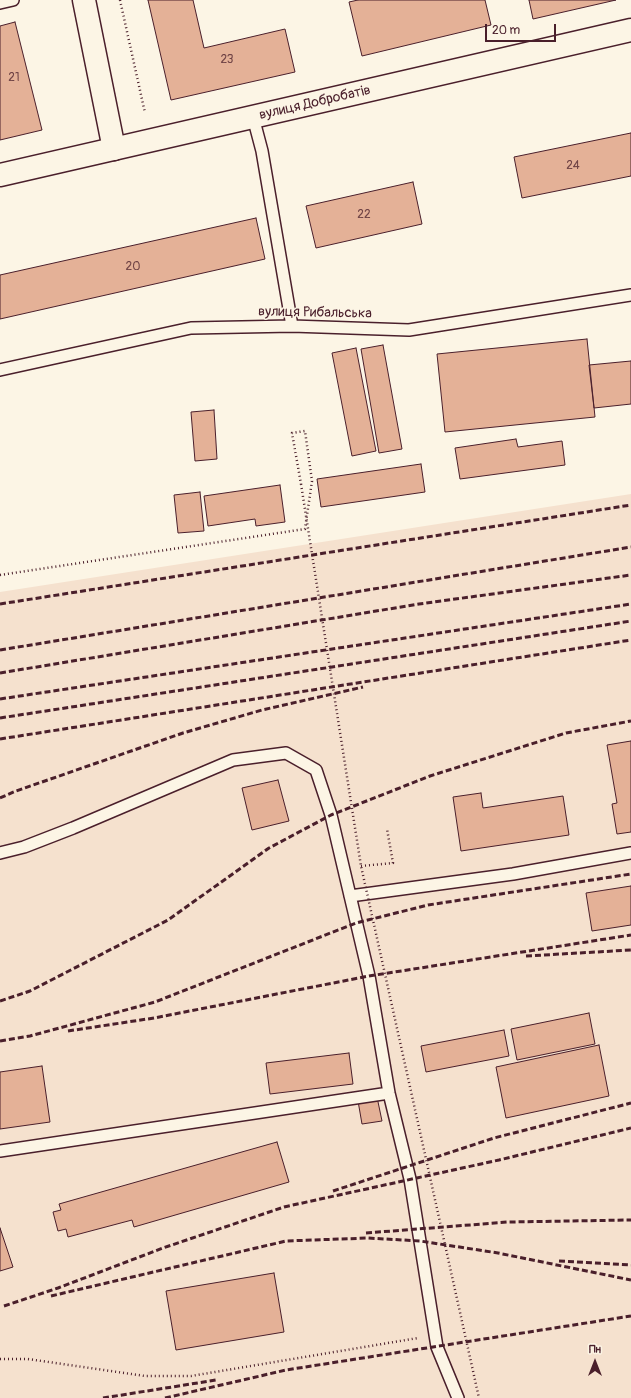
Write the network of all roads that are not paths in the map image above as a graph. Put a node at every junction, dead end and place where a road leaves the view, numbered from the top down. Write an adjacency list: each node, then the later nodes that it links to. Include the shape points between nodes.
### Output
1 (13, 0): 3 (lane)
2 (84, 0): 6 (street)
3 (0, 3)
4 (631, 30): 5 (street, вулиця Добробатів)
5 (253, 117): 6 (street, вулиця Добробатів); 9 (lane, via 262,151)
6 (114, 149): 7 (street, вулиця Добробатів)
7 (0, 175)
8 (631, 295): 9 (lane, вулиця Рибальська, via 409,330)
9 (292, 326): 10 (lane, вулиця Рибальська, via 191,328)
10 (0, 370)
11 (0, 853): 13 (lane, via 24,847 73,828 233,760 286,753 316,770 331,814)
12 (631, 853): 13 (lane, via 513,874)
13 (350, 896): 14 (lane, via 369,976)
14 (389, 1093): 15 (lane); 16 (lane, via 410,1179 436,1347)
15 (0, 1151)
16 (458, 1398)

